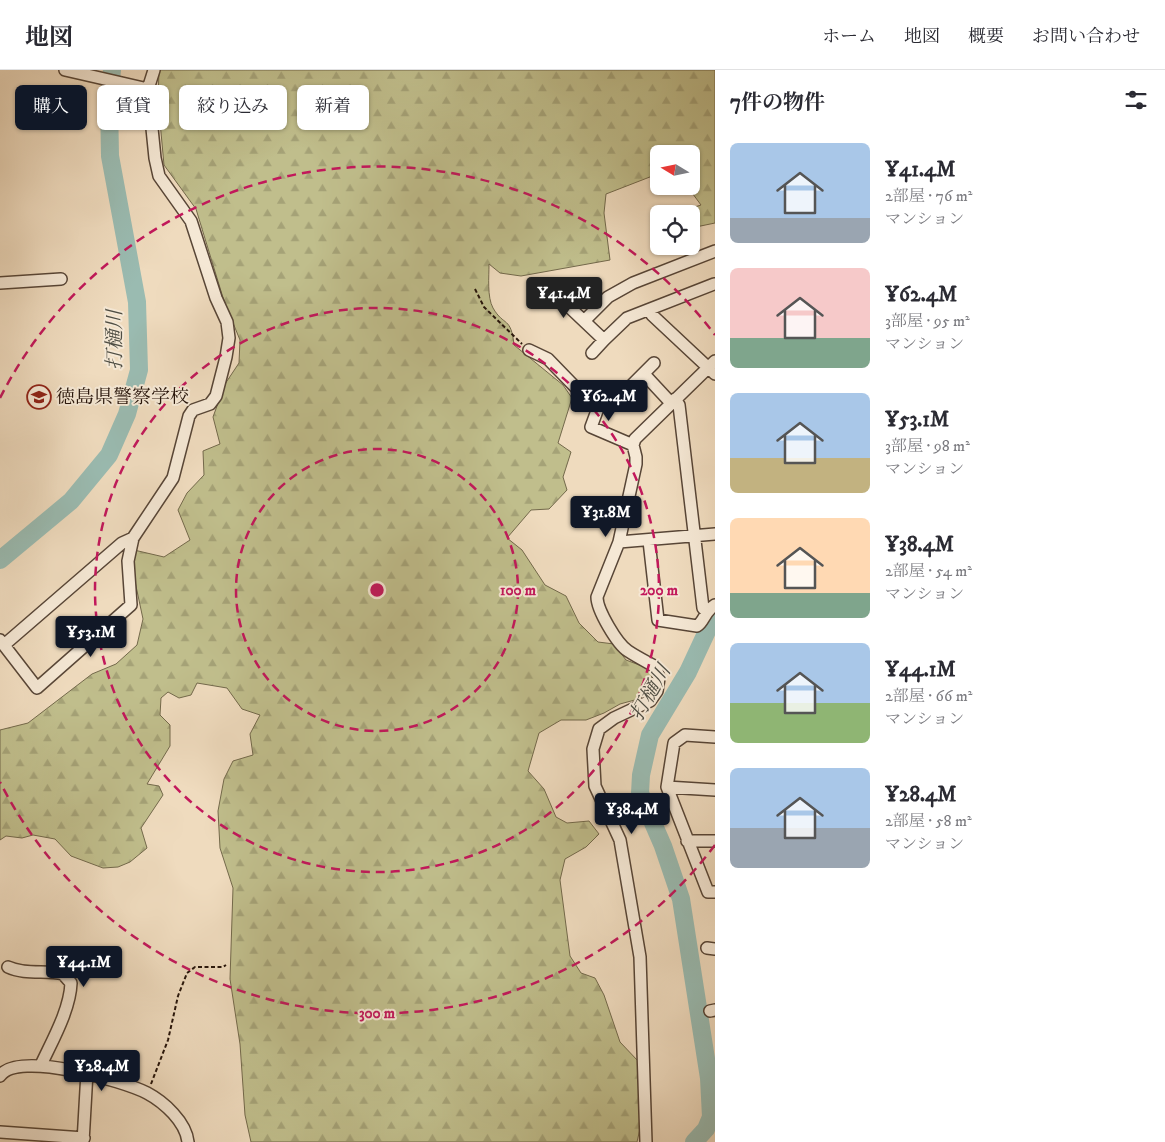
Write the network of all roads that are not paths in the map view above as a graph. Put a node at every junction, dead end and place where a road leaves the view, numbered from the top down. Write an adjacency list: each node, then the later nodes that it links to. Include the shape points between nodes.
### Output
1 (65, 70): 3 (street)
2 (154, 70): 4 (street)
3 (133, 85)
4 (143, 85)
5 (150, 130): 24 (street, via 159,176 191,222 227,322 228,338 216,396 210,404 193,410 189,416 173,478)
6 (715, 251): 12 (street, via 633,282 608,297)
7 (61, 279): 8 (street)
8 (0, 283)
9 (714, 285): 11 (street)
10 (547, 286): 12 (street)
11 (650, 310): 13 (street, via 627,318); 17 (street)
12 (586, 320): 13 (street)
13 (604, 340): 15 (street)
14 (528, 350): 21 (street, via 548,359 580,392 601,400 591,427)
15 (592, 353)
16 (654, 362): 18 (street)
17 (713, 368): 20 (street)
18 (644, 374): 19 (street); 20 (street)
19 (624, 393)
20 (673, 401): 21 (street, via 635,439); 23 (street, via 679,405)
21 (633, 446): 26 (street, via 636,464)
22 (715, 534): 23 (street)
23 (695, 536): 25 (street); 27 (street, via 703,608)
24 (133, 538): 28 (street, via 122,543); 28 (street, via 128,561 131,605 37,688)
25 (650, 541): 26 (street); 27 (street, via 658,620 697,626)
26 (619, 542): 42 (street, via 597,604 626,650 656,667 659,678 657,691 650,701 599,729 593,749 593,768 595,786 620,840 640,957)
27 (710, 608)
28 (2, 642)
29 (715, 736): 30 (street, via 685,735 674,743)
30 (668, 787): 31 (street); 32 (street)
31 (715, 790)
32 (687, 841): 33 (street); 34 (street, via 708,892)
33 (715, 841)
34 (715, 892)
35 (8, 966): 36 (street, via 24,971 63,974 71,983 71,991)
36 (41, 1065): 37 (street); 38 (street, via 6,1070)
37 (87, 1072): 40 (street); 41 (street, via 147,1093 177,1118)
38 (0, 1076)
39 (0, 1132): 40 (street)
40 (84, 1140)
41 (188, 1142)
42 (646, 1142)

